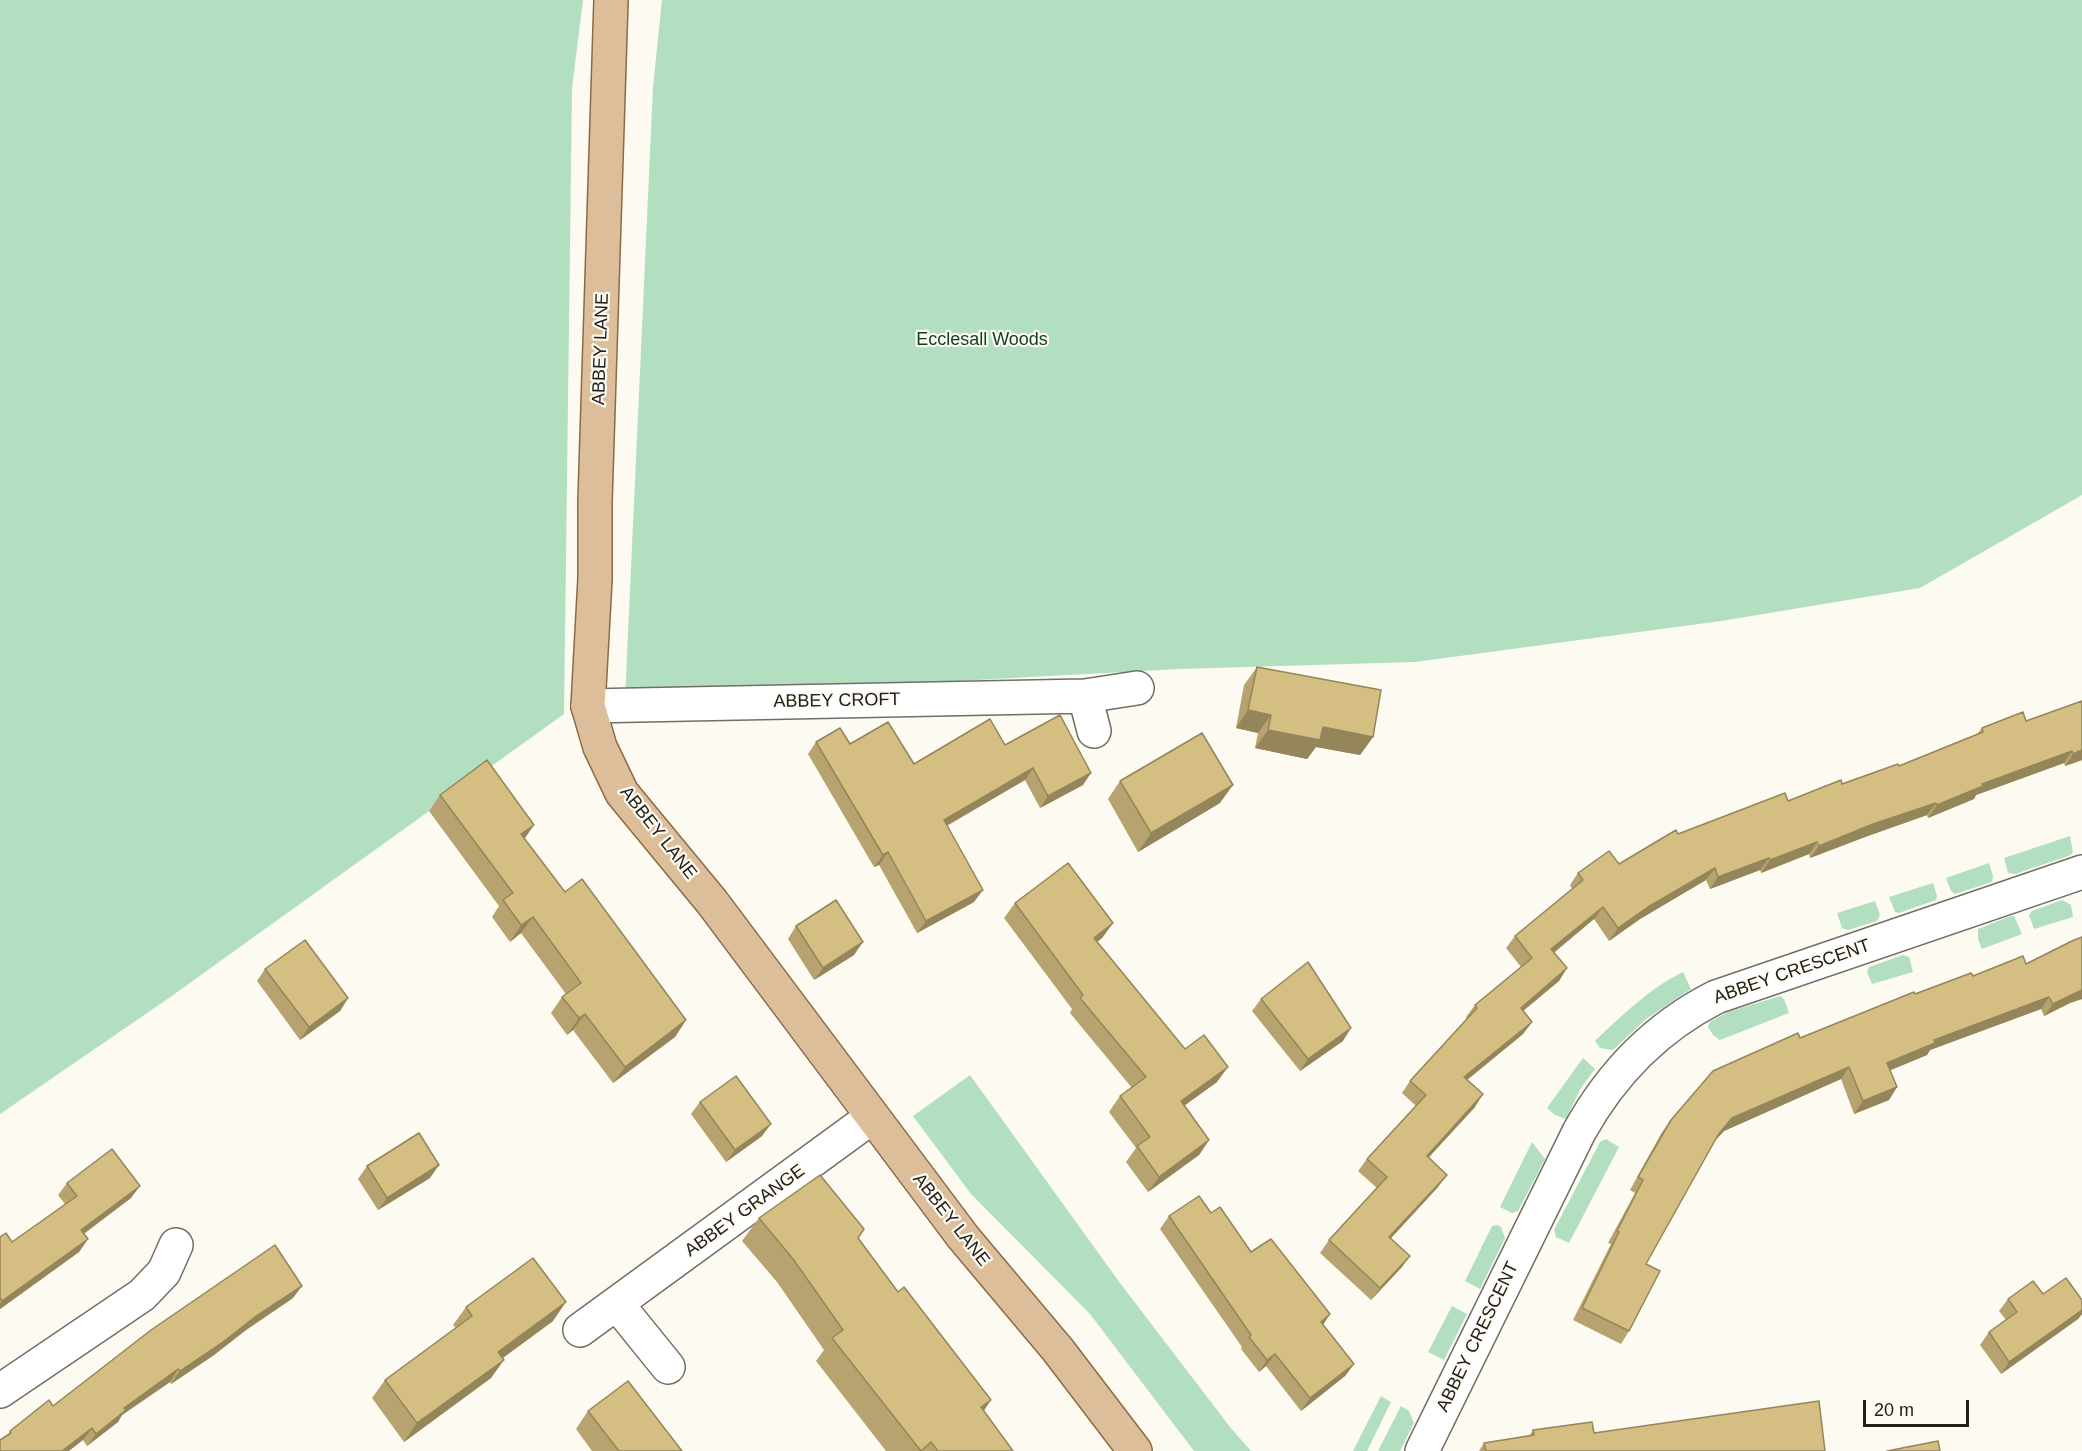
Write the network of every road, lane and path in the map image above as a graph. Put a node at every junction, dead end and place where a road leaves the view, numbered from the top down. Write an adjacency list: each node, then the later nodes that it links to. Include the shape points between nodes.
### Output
1 (611, 0): 4 (main road, ABBEY LANE)
2 (1137, 688): 3 (street, ABBEY CROFT)
3 (1085, 696): 4 (street, ABBEY CROFT); 5 (street)
4 (588, 706): 7 (main road, ABBEY LANE, via 600,747 622,792 712,902)
5 (1094, 731)
6 (2082, 872): 14 (street, ABBEY CRESCENT, via 1716,997 1694,1008 1644,1047 1605,1090 1579,1132)
7 (872, 1117): 9 (street, ABBEY GRANGE); 13 (main road, ABBEY LANE)
8 (176, 1245): 12 (street, via 164,1272 142,1295)
9 (617, 1304): 10 (street, ABBEY GRANGE); 11 (street)
10 (580, 1330)
11 (668, 1367)
12 (0, 1391)
13 (1135, 1451)
14 (1422, 1451)

